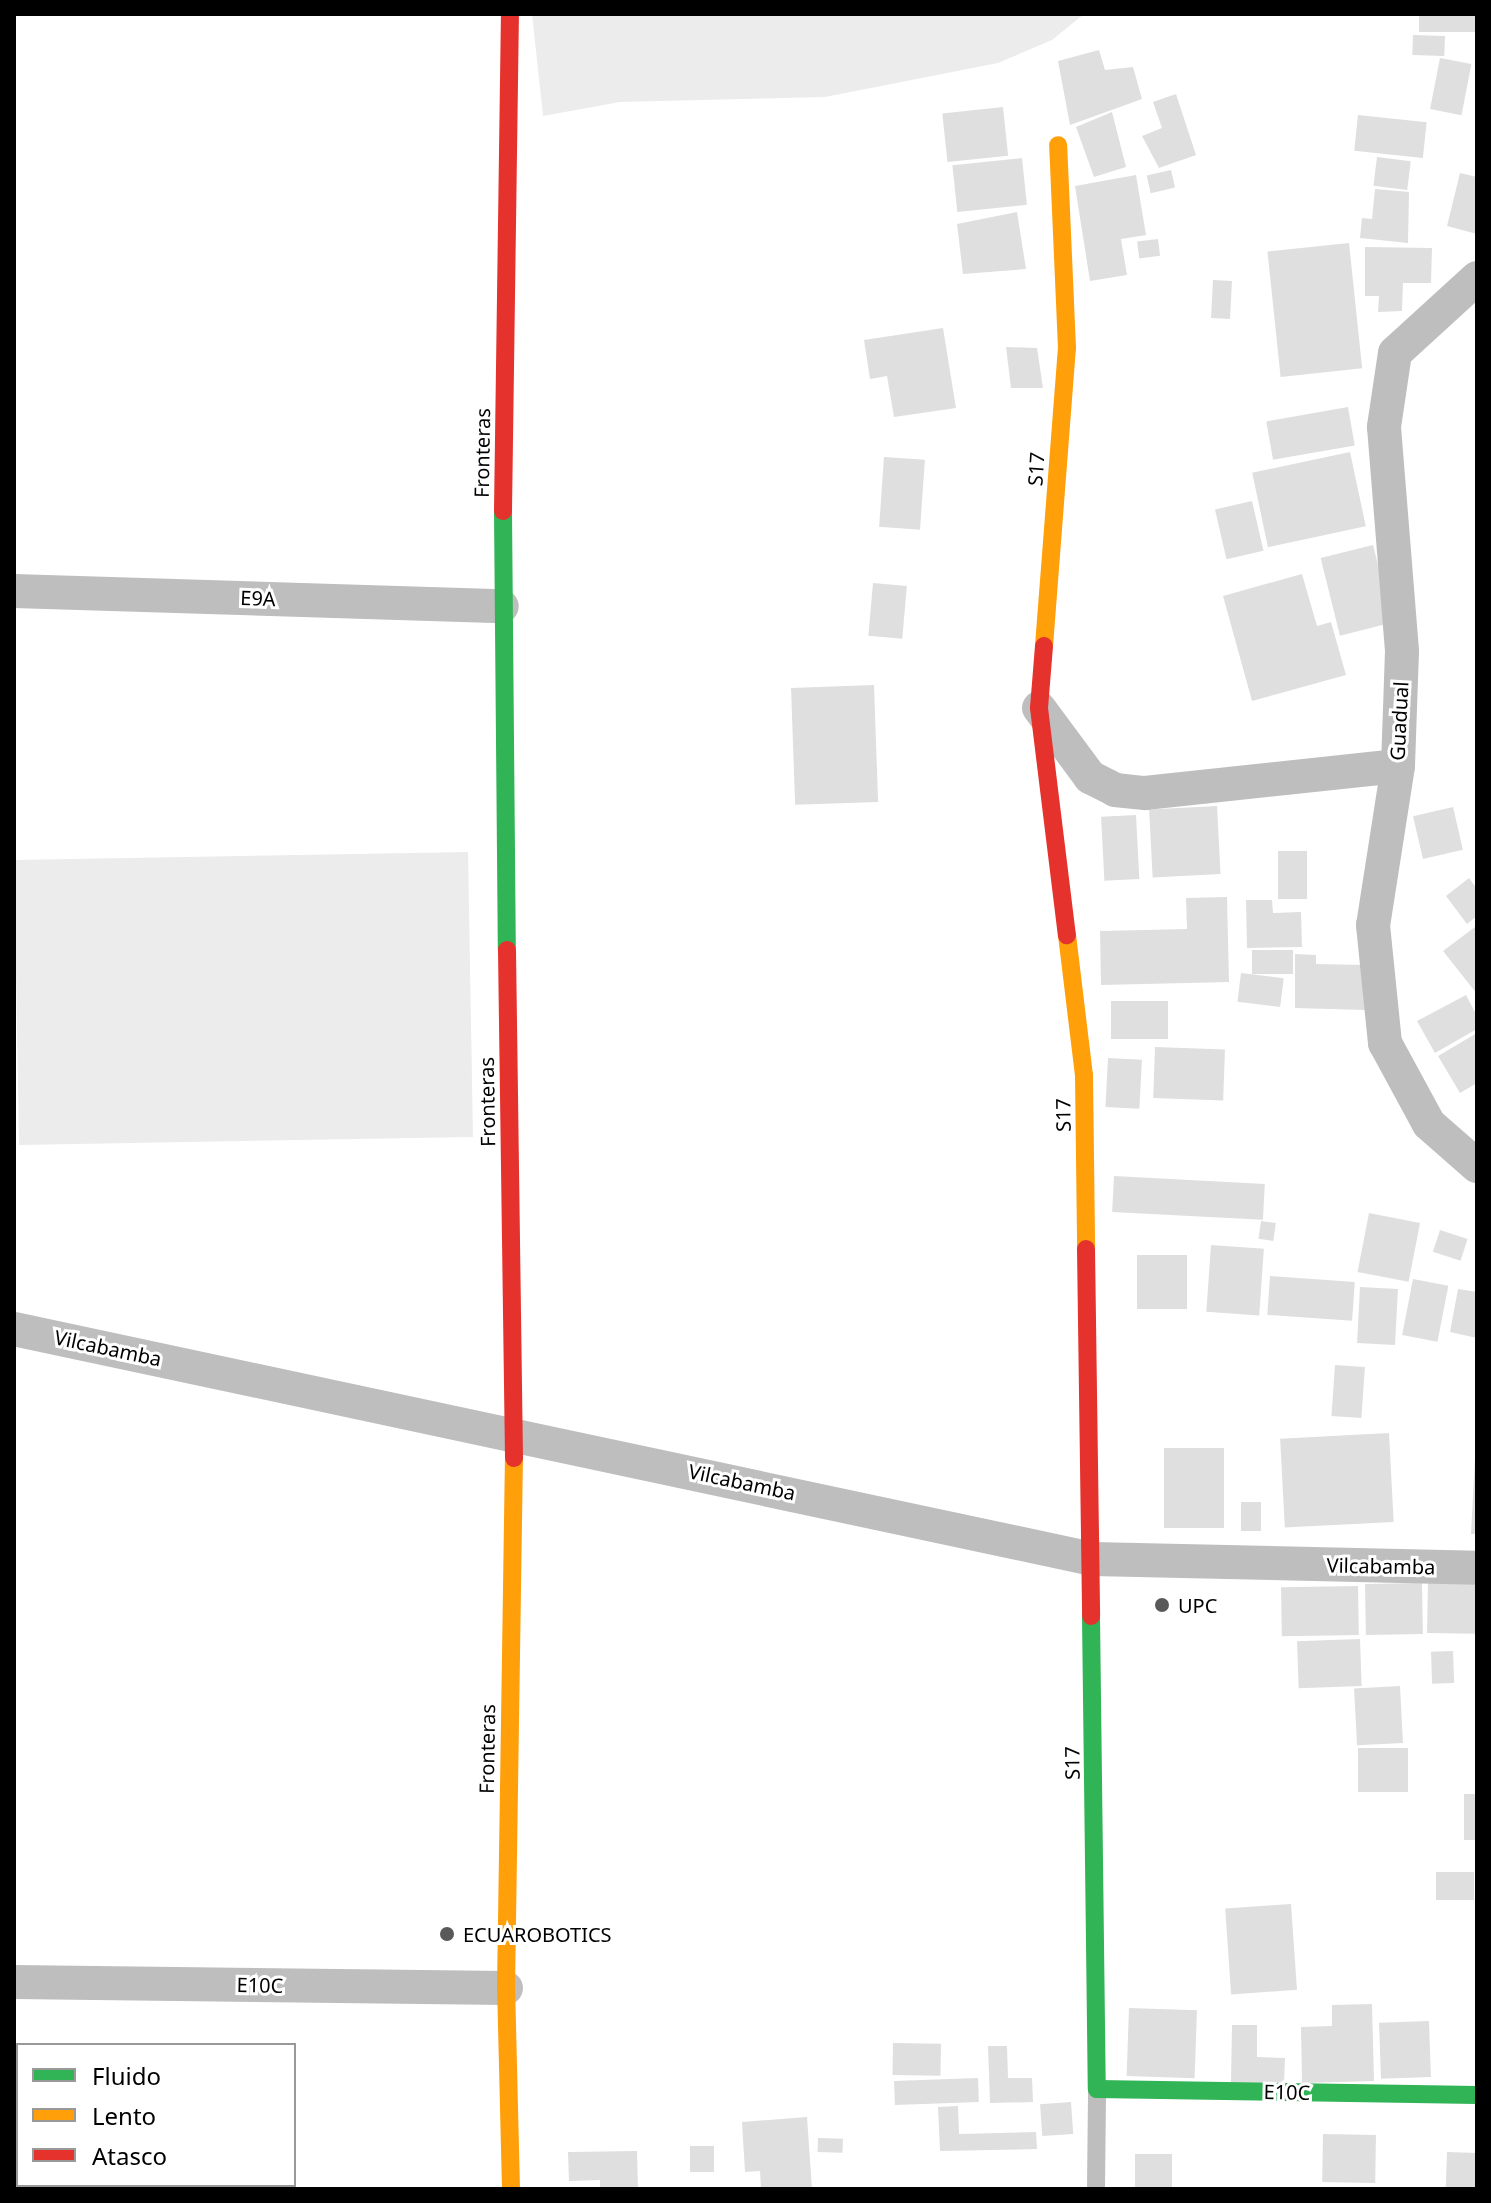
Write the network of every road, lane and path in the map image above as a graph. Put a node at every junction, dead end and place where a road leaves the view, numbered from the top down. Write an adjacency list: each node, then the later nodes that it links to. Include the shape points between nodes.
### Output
1 (510, 14): 5 (street, Fronteras)
2 (1058, 145): 6 (street, S17, via 1067,348)
3 (1477, 278): 7 (street, Guadual, via 1395,353 1384,427 1402,651)
4 (14, 591): 5 (street, E9A)
5 (502, 606): 10 (street, Fronteras)
6 (1039, 708): 7 (street, via 1090,777 1115,790 1145,793); 11 (street, S17, via 1084,1075)
7 (1398, 766): 8 (street, Guadual, via 1373,925 1385,1043 1429,1124)
8 (1477, 1166)
9 (14, 1329): 10 (street, Vilcabamba)
10 (514, 1432): 11 (street, Vilcabamba); 14 (street, Fronteras)
11 (1092, 1559): 12 (street, Vilcabamba); 15 (street, S17)
12 (1477, 1568)
13 (14, 1982): 14 (street, E10C)
14 (506, 1988): 17 (street, Fronteras)
15 (1097, 2089): 16 (street, E10C); 18 (lane)
16 (1477, 2095)
17 (511, 2189)
18 (1096, 2189)

